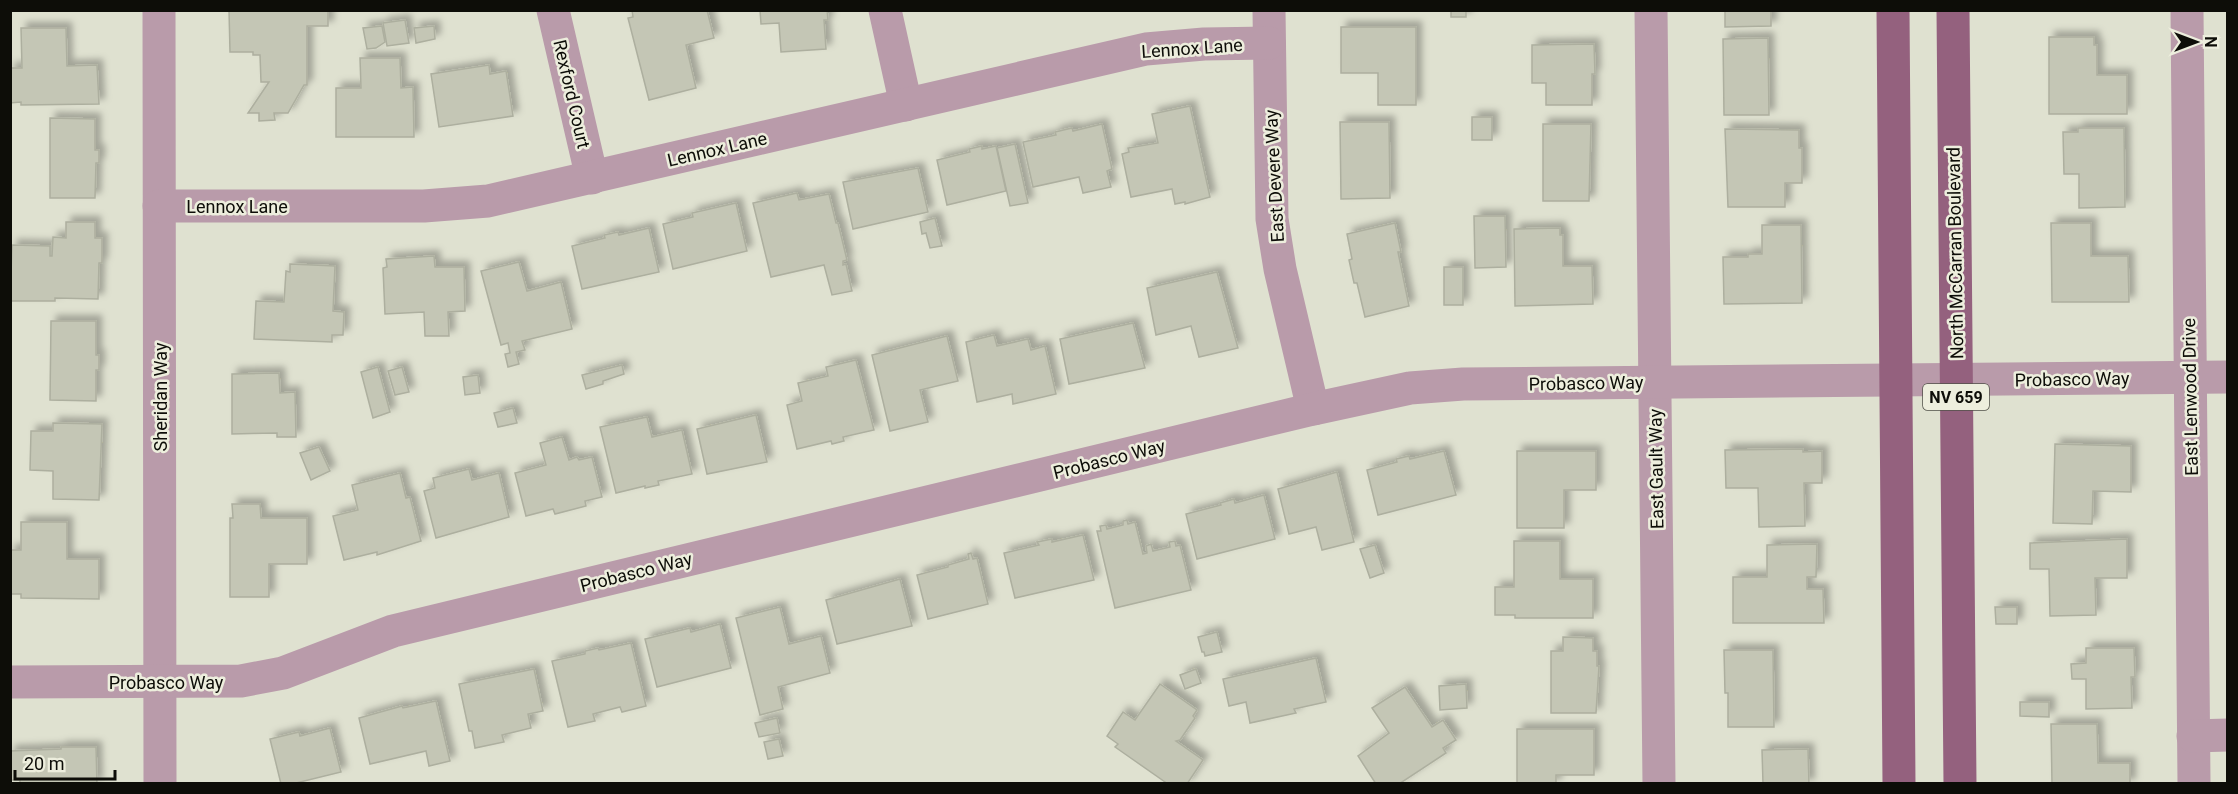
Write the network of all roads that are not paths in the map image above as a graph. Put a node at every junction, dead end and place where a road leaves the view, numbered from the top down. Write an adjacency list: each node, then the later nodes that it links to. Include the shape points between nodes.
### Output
1 (159, 10): 12 (street, Sheridan Way)
2 (552, 10): 11 (street, Rexford Court)
3 (885, 10): 10 (street)
4 (1269, 10): 9 (street, East Devere Way)
5 (1651, 10): 17 (street, East Gault Way)
6 (1893, 10): 15 (main road)
7 (1953, 10): 16 (main road, North McCarran Boulevard / NV 659)
8 (2187, 10): 13 (street, East Lenwood Drive)
9 (1269, 43): 10 (street, Lennox Lane, via 1146,49); 18 (street, East Devere Way, via 1272,219)
10 (906, 105): 11 (street, Lennox Lane)
11 (592, 178): 12 (street, Lennox Lane, via 488,201 424,206)
12 (159, 206): 20 (street, Sheridan Way)
13 (2190, 377): 14 (street, Probasco Way); 16 (street, Probasco Way); 22 (street, East Lenwood Drive)
14 (2228, 377)
15 (1896, 380): 16 (street, Probasco Way); 17 (street, Probasco Way); 25 (main road)
16 (1956, 380): 26 (main road, North McCarran Boulevard / NV 659)
17 (1654, 382): 18 (street, Probasco Way, via 1410,388); 24 (street, East Gault Way)
18 (1313, 409): 20 (street, Probasco Way, via 393,631 283,674 241,681)
19 (10, 682): 20 (street, Probasco Way)
20 (160, 682): 23 (street, Sheridan Way)
21 (2228, 735): 22 (street)
22 (2193, 736): 27 (street, East Lenwood Drive)
23 (160, 783)
24 (1659, 783)
25 (1899, 783)
26 (1960, 783)
27 (2194, 783)

